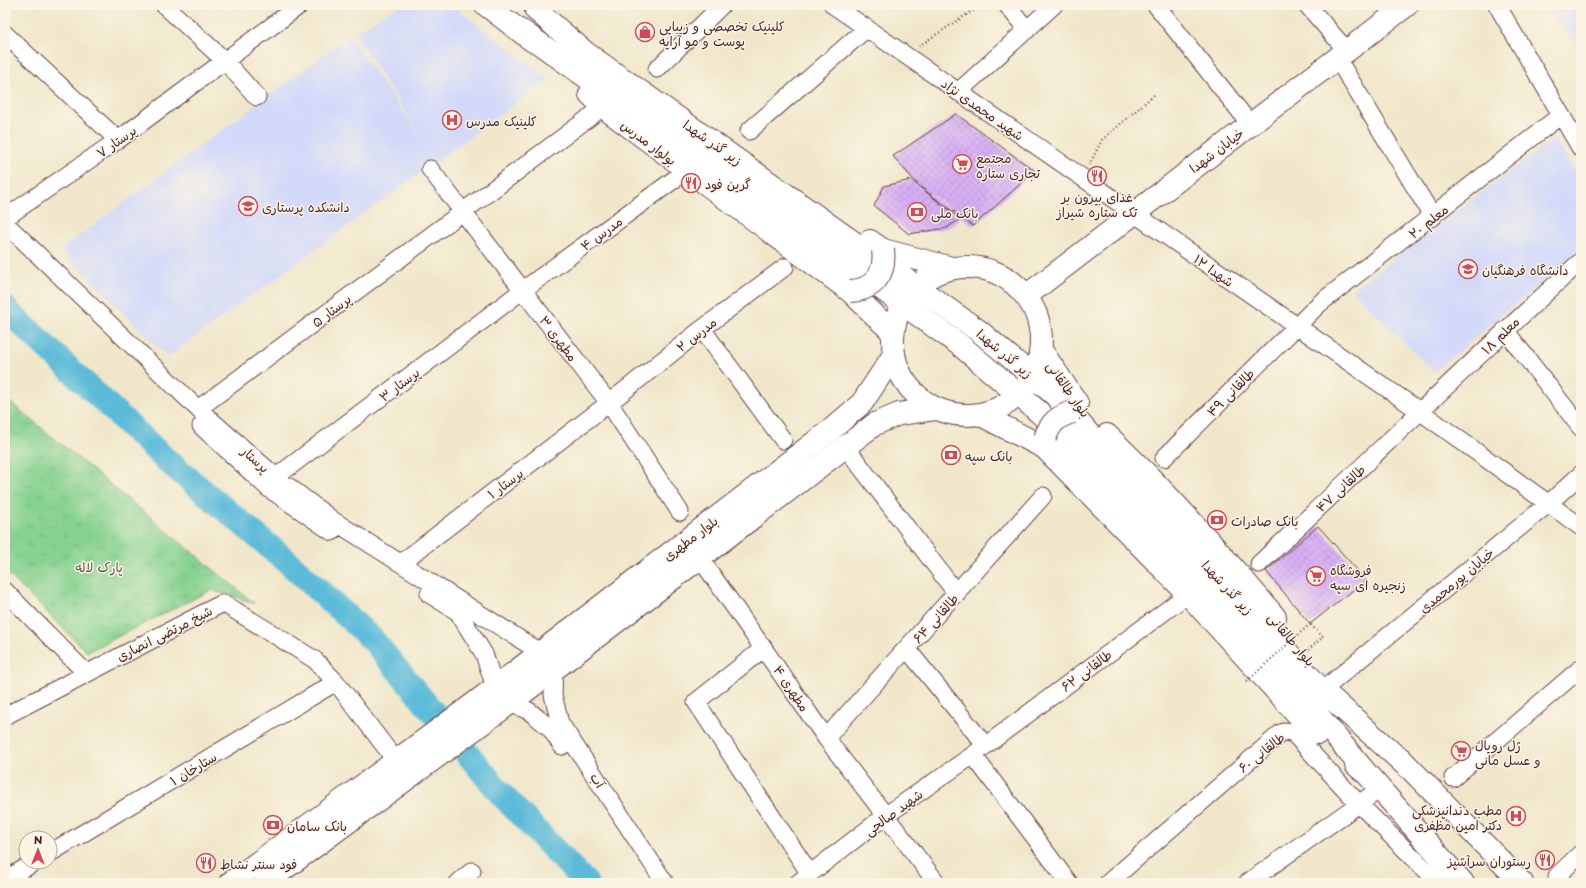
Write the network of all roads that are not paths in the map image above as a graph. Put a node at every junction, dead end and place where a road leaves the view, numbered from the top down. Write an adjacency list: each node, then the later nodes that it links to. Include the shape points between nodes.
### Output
1 (164, 5): 18 (street)
2 (300, 5): 18 (street, پرستار ۷)
3 (486, 5): 15 (main road, بولوار مدرس)
4 (722, 5): 19 (street)
5 (833, 5): 13 (street, شهید محمدی نژاد)
6 (1007, 5): 14 (street)
7 (1054, 5): 14 (street)
8 (1156, 5): 24 (street)
9 (1308, 5): 17 (street)
10 (1407, 5): 17 (main road, خیابان شهدا)
11 (1497, 5): 23 (street)
12 (533, 8): 36 (main road, via 645,78); 86 (main road, زیر گذر شهدا, via 586,52 979,331 1055,394 1123,473 1320,688)
13 (867, 28): 20 (street, شهید محمدی نژاد); 25 (street)
14 (1027, 30): 20 (street)
15 (522, 31): 41 (main road, بولوار مدرس, via 603,107); 88 (main road, زیر گذر شهدا, via 960,345 1040,413 1110,485 1306,701)
16 (5, 34): 26 (street)
17 (1342, 54): 24 (main road, خیابان شهدا); 32 (street)
18 (225, 61): 21 (street); 26 (street, پرستار ۷)
19 (657, 69)
20 (958, 92): 31 (street, شهید محمدی نژاد)
21 (257, 97)
22 (594, 114): 30 (street, پرستار ۵)
23 (1561, 115): 27 (street); 32 (street, معلم ۲۰)
24 (1250, 124): 31 (main road, خیابان شهدا)
25 (749, 131)
26 (118, 140): 33 (street, پرستار ۷)
27 (1581, 149)
28 (430, 168): 30 (street, مطهری ۳)
29 (679, 176): 40 (street, مدرس ۴)
30 (463, 212): 40 (street, مطهری ۳); 50 (street, پرستار ۵)
31 (1132, 213): 42 (main road, خیابان شهدا); 43 (street, ۱۲ شهدا)
32 (1433, 217): 43 (street, معلم ۲۰, via 1320,304)
33 (5, 218)
34 (5, 224): 50 (street, پرستار)
35 (5, 237): 80 (street, پرستار, via 268,488 303,514 458,612 484,654)
36 (883, 250): 39 (main road); 41 (main road, bridge, via 883,271 877,280 860,291)
37 (1581, 261): 45 (street, معلم ۱۸)
38 (785, 267): 44 (street, مدرس ۲)
39 (952, 268): 42 (main road, via 973,267 993,271 1011,281); 46 (main road, via 930,276 911,290 898,310)
40 (523, 290): 49 (street, مطهری ۳); 61 (street, پرستار ۳)
41 (850, 291): 46 (main road, بولوار مدرس)
42 (1026, 296): 47 (main road, via 1036,312)
43 (1296, 326): 52 (street, ۱۲ شهدا); 59 (street, طالقانی ۴۹)
44 (702, 329): 49 (street, مدرس ۲); 56 (street)
45 (1505, 330): 52 (street, معلم ۱۸); 55 (street)
46 (892, 332): 48 (main road)
47 (1041, 350): 53 (main road, بلوار طالقانی); 54 (main road, via 1035,373 1022,392 1003,407)
48 (893, 356): 51 (main road, via 901,378 915,396); 74 (main road, بلوار مطهری, via 862,403 832,429)
49 (609, 403): 64 (street, مطهری ۳); 67 (street, پرستار ۱)
50 (198, 409): 61 (street, پرستار)
51 (935, 409): 54 (main road, via 957,415); 58 (main road, بلوار مطهری, via 899,414 875,424)
52 (1421, 412): 63 (street, ۱۲ شهدا); 68 (street, طالقانی ۴۷)
53 (1078, 413): 57 (main road, bridge, via 1063,415 1055,420 1048,428); 79 (main road, بلوار طالقانی, via 1139,466 1242,579)
54 (981, 415): 57 (main road)
55 (1581, 428)
56 (783, 440)
57 (1045, 443): 71 (main road)
58 (845, 446): 66 (main road, بلوار مطهری); 70 (street)
59 (1164, 458)
60 (1581, 474): 63 (street, خیابان پورمحمدی)
61 (276, 477): 67 (street, پرستار, via 334,521)
62 (1043, 496): 70 (street, طالقانی ۶۴)
63 (1548, 504): 65 (street, ۱۲ شهدا); 79 (street, خیابان پورمحمدی)
64 (680, 512)
65 (1581, 527)
66 (700, 558): 72 (street, مطهری ۴); 76 (main road, بلوار مطهری)
67 (401, 563): 74 (street, پرستار)
68 (1259, 564)
69 (5, 591): 77 (street)
70 (957, 594): 73 (street, طالقانی ۶۴)
71 (1188, 594): 84 (street, طالقانی ۶۲); 88 (main road, via 1301,718)
72 (764, 648): 83 (street, مطهری ۴); 97 (street, via 696,702)
73 (907, 649): 83 (street, طالقانی ۶۴); 84 (street)
74 (540, 652): 76 (street, پرستار); 80 (main road, بلوار مطهری)
75 (1581, 668): 87 (street)
76 (554, 669): 81 (main road, بلوار مطهری); 102 (street, آب, via 553,695 560,722)
77 (86, 673): 78 (street, شیخ مرتضی انصاری, via 223,602 315,660); 82 (street, شیخ مرتضی انصاری)
78 (336, 682): 85 (street, شیخ مرتضی انصاری); 91 (street, ستارخان ۱)
79 (1330, 684): 86 (main road, بلوار طالقانی)
80 (495, 687): 81 (street); 85 (main road, بلوار مطهری)
81 (510, 703): 85 (main road, بلوار مطهری, via 487,720); 101 (street, آب, via 529,711 550,728)
82 (5, 716)
83 (826, 738): 90 (street, مطهری ۴)
84 (979, 750): 90 (street, شهید صالحی); 104 (street)
85 (407, 761): 98 (main road); 99 (main road)
86 (1410, 769): 109 (main road, بلوار طالقانی)
87 (1453, 778)
88 (1374, 782): 89 (street); 108 (main road)
89 (1359, 804): 105 (street, طالقانی ۶۰, via 1293,733 1287,731 1281,733); 106 (street); 107 (street, طالقانی ۶۰)
90 (885, 816): 97 (street, شهید صالحی); 103 (street, مطهری ۴)
91 (58, 848)
92 (1581, 854): 95 (street)
93 (23, 870): 96 (street)
94 (472, 870): 100 (street)
95 (1557, 876)
96 (9, 879)
97 (804, 880)
98 (230, 883)
99 (265, 883)
100 (458, 883)
101 (651, 883)
102 (665, 883)
103 (937, 883)
104 (1069, 883)
105 (1108, 883)
106 (1247, 883)
107 (1438, 883)
108 (1463, 883)
109 (1522, 883)

